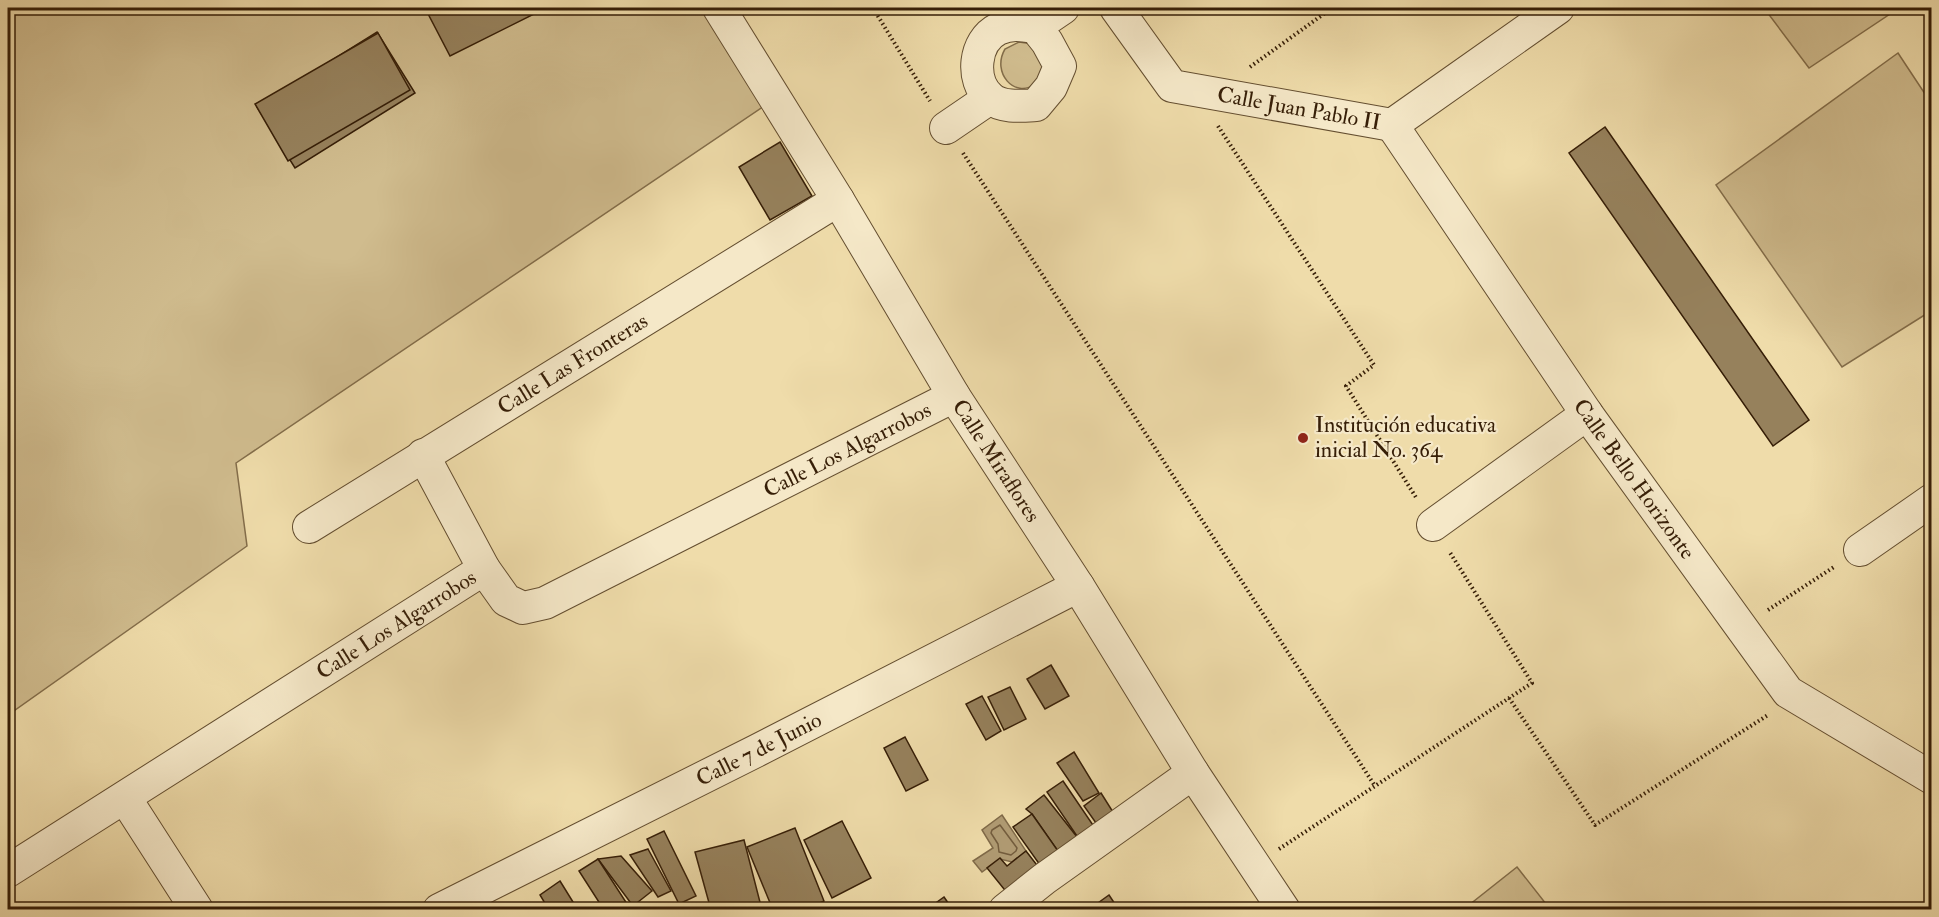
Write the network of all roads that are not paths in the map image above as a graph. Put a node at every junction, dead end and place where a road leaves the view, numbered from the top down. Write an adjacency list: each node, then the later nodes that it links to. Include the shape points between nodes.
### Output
1 (718, 8): 9 (street, Calle Miraflores)
2 (1063, 8): 5 (street)
3 (1116, 8): 7 (street, Calle Juan Pablo II, via 1172,86)
4 (1558, 8): 7 (street, Calle Juan Pablo II)
5 (1035, 27): 6 (street, via 1016,24 997,30 984,44 976,62 978,81); 6 (street, via 1060,66 1051,87 1036,105 1011,106)
6 (990, 98): 8 (street)
7 (1392, 125): 11 (street, Calle Bello Horizonte)
8 (946, 128)
9 (838, 200): 10 (street, Calle Miraflores); 12 (street, Calle Las Fronteras)
10 (954, 396): 17 (street, Calle Los Algarrobos, via 545,603 523,608 506,600); 18 (street, Calle Miraflores)
11 (1587, 414): 14 (street); 20 (street, Calle Bello Horizonte, via 1788,692)
12 (423, 455): 15 (street, Calle Las Fronteras); 17 (street)
13 (1932, 500): 16 (street)
14 (1433, 525)
15 (309, 527)
16 (1860, 550)
17 (484, 569): 21 (street, Calle Los Algarrobos)
18 (1078, 586): 19 (street, Calle Miraflores); 23 (street, Calle 7 de Junio)
19 (1193, 773): 25 (street); 26 (street, Calle Miraflores)
20 (1932, 778)
21 (125, 798): 22 (street, Calle Los Algarrobos); 24 (street)
22 (8, 872)
23 (457, 905)
24 (197, 909)
25 (1005, 909)
26 (1284, 909)

